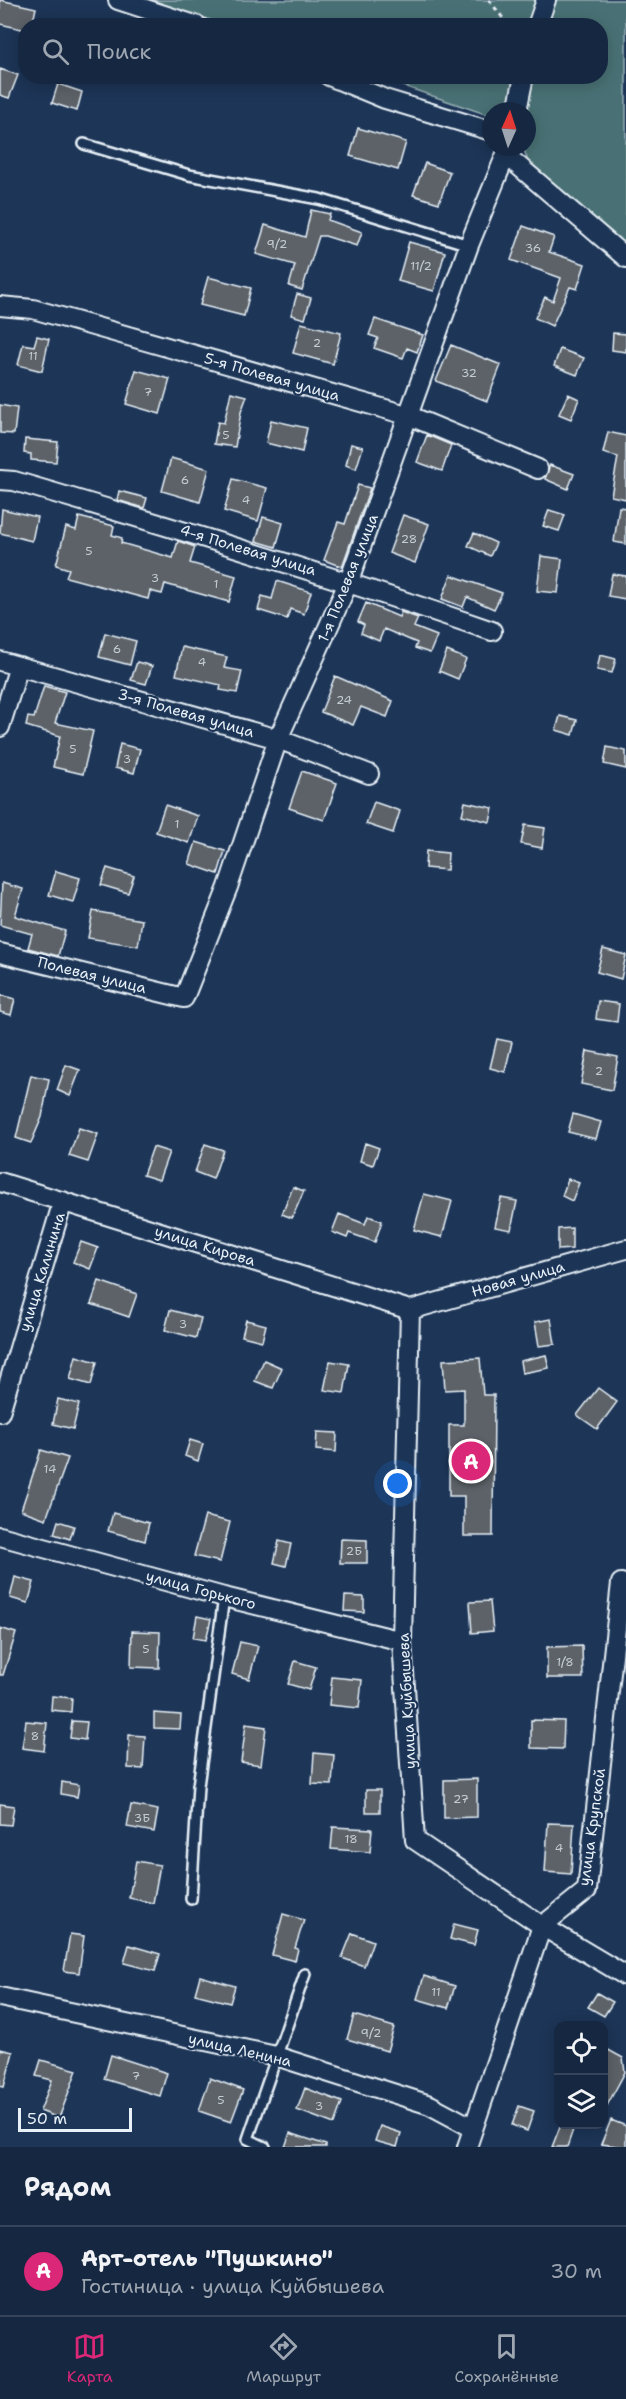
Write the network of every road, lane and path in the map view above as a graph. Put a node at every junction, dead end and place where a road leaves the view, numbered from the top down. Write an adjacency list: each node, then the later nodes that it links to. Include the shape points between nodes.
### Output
1 (118, 0): 4 (street)
2 (489, 0): 5 (path)
3 (546, 0): 6 (street)
4 (173, 18)
5 (503, 18)
6 (540, 18)
7 (348, 84): 10 (street)
8 (522, 84): 9 (street)
9 (519, 102)
10 (482, 127)
11 (84, 144): 14 (lane, via 189,175 319,199)
12 (506, 156): 14 (street, 1-я Полевая улица)
13 (515, 156): 15 (street)
14 (470, 245): 17 (street, 1-я Полевая улица)
15 (626, 258)
16 (0, 306): 17 (street, 5-я Полевая улица, via 33,309)
17 (410, 416): 18 (street, 5-я Полевая улица); 20 (street, 1-я Полевая улица)
18 (538, 469)
19 (0, 480): 20 (street, 4-я Полевая улица, via 25,484)
20 (349, 581): 21 (street, 4-я Полевая улица); 25 (street, 1-я Полевая улица)
21 (492, 631)
22 (0, 661): 23 (street, 3-я Полевая улица)
23 (19, 666): 24 (street); 25 (street, 3-я Полевая улица)
24 (0, 727)
25 (278, 739): 26 (street, 3-я Полевая улица); 28 (street, 1-я Полевая улица, via 228,887)
26 (369, 774)
27 (0, 953): 28 (street, Полевая улица)
28 (184, 998)
29 (0, 1182): 30 (street, улица Кирова)
30 (63, 1201): 32 (street, улица Кирова); 33 (street, улица Калинина)
31 (626, 1248): 32 (street, Новая улица)
32 (410, 1310): 37 (street, улица Куйбышева)
33 (0, 1412)
34 (0, 1536): 36 (street, улица Горького)
35 (621, 1583): 39 (street, улица Крупской, via 587,1890)
36 (224, 1597): 37 (street, улица Горького); 38 (lane, via 198,1786)
37 (402, 1641): 39 (street, улица Куйбышева, via 415,1840)
38 (191, 1899)
39 (542, 1926): 41 (street, улица Куйбышева); 44 (street)
40 (305, 1974): 43 (lane)
41 (626, 1976)
42 (0, 1997): 43 (street, улица Ленина)
43 (276, 2056): 44 (street, улица Ленина, via 430,2105); 45 (lane, via 248,2139)
44 (473, 2128): 46 (street)
45 (265, 2147)
46 (467, 2147)

